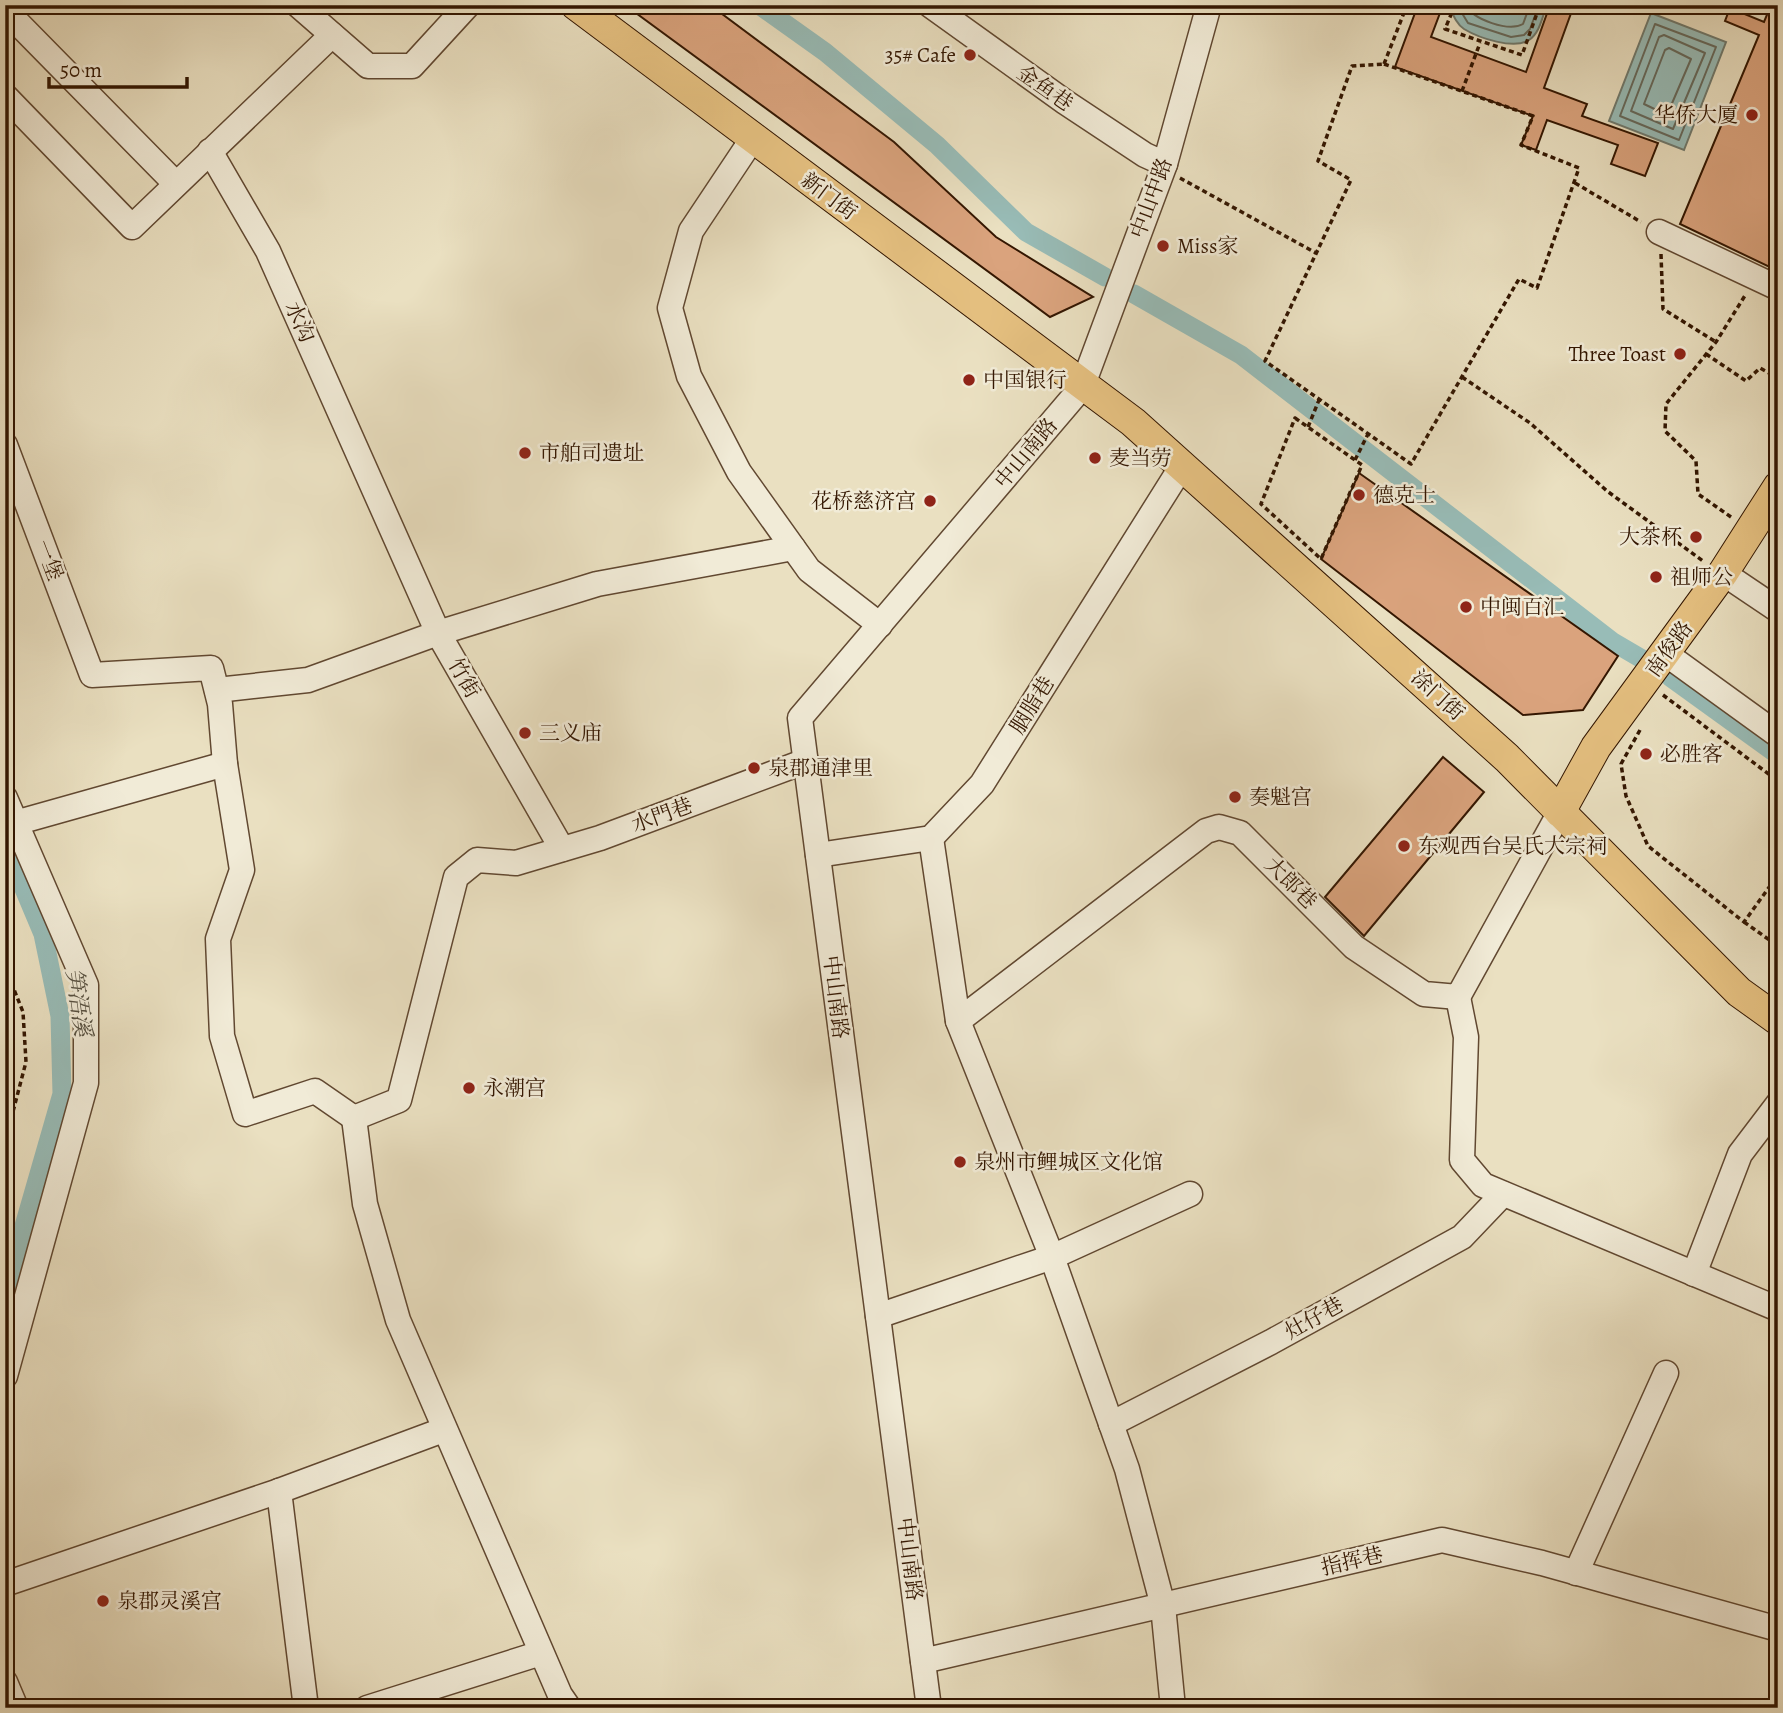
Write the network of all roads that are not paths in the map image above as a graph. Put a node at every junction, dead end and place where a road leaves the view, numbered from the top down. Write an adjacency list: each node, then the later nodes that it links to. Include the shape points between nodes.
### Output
1 (298, 5): 7 (street)
2 (467, 5): 7 (street, via 412,66 368,66)
3 (576, 5): 9 (main road, 新门街)
4 (930, 5): 11 (street, 金鱼巷, via 1065,102)
5 (1209, 5): 11 (street, 中山中路)
6 (5, 10): 12 (street)
7 (332, 35): 10 (street)
8 (5, 96): 12 (street, via 132,227)
9 (754, 138): 15 (main road, 新门街); 20 (street, via 691,231 670,308 689,376 739,472)
10 (210, 151): 12 (street); 19 (street, 水沟, via 268,251)
11 (1165, 164): 15 (street, 中山中路)
12 (176, 184)
13 (1660, 232): 14 (street)
14 (1767, 283)
15 (1082, 387): 17 (main road, 涂门街, via 1133,422); 23 (street, 中山南路)
16 (5, 445): 26 (street, 一堡, via 92,675 211,668)
17 (1182, 466): 31 (main road, 涂门街, via 1507,758); 33 (street, 胭脂巷, via 982,784)
18 (1778, 487): 21 (main road, 南俊路)
19 (379, 500): 24 (street, 竹街)
20 (793, 548): 23 (street, via 809,570); 24 (street, via 597,584)
21 (1723, 573): 22 (street); 25 (main road, 南俊路)
22 (1778, 610)
23 (880, 625): 28 (street, 中山南路, via 800,718)
24 (438, 633): 26 (street, via 308,680); 34 (street, 竹街)
25 (1666, 654): 27 (street); 31 (main road, 南俊路, via 1596,747)
26 (217, 690): 29 (street)
27 (1778, 735)
28 (806, 761): 34 (street, 水門巷); 35 (street, 中山南路)
29 (225, 764): 32 (street); 40 (street, via 242,870 218,939 222,1036 245,1114 316,1091)
30 (5, 799): 32 (street)
31 (1560, 812): 36 (street); 37 (main road, 涂门街, via 1739,992)
32 (15, 823): 48 (street, via 86,985 86,1083)
33 (931, 838): 35 (street); 38 (street)
34 (562, 849): 40 (street, 水門巷, via 516,863 477,860 456,877 399,1100)
35 (818, 855): 46 (street, 中山南路)
36 (1458, 997): 38 (street, 大郎巷, via 1424,994 1354,947 1240,833 1219,827 1206,831); 42 (street, via 1466,1037 1462,1160 1483,1185)
37 (1778, 1020)
38 (958, 1021): 43 (street)
39 (1778, 1104): 44 (street, via 1740,1154)
40 (354, 1118): 50 (street, via 366,1204 398,1320)
41 (1190, 1194): 43 (street)
42 (1503, 1194): 44 (street); 49 (street, 灶仔巷, via 1462,1237)
43 (1052, 1257): 46 (street); 49 (street)
44 (1694, 1274): 45 (street)
45 (1778, 1309)
46 (878, 1316): 57 (street, 中山南路)
47 (1666, 1373): 52 (street)
48 (5, 1376)
49 (1111, 1424): 54 (street)
50 (443, 1430): 51 (street); 56 (street)
51 (279, 1491): 53 (street); 60 (street)
52 (1576, 1573): 54 (street, 指挥巷, via 1442,1540); 55 (street, 指挥巷)
53 (5, 1584)
54 (1163, 1605): 57 (street, 指挥巷); 64 (street)
55 (1778, 1629)
56 (541, 1653): 61 (street); 62 (street)
57 (923, 1661): 63 (street, 中山南路)
58 (5, 1682): 59 (street)
59 (16, 1708)
60 (306, 1708)
61 (367, 1708)
62 (569, 1708)
63 (929, 1708)
64 (1173, 1708)

